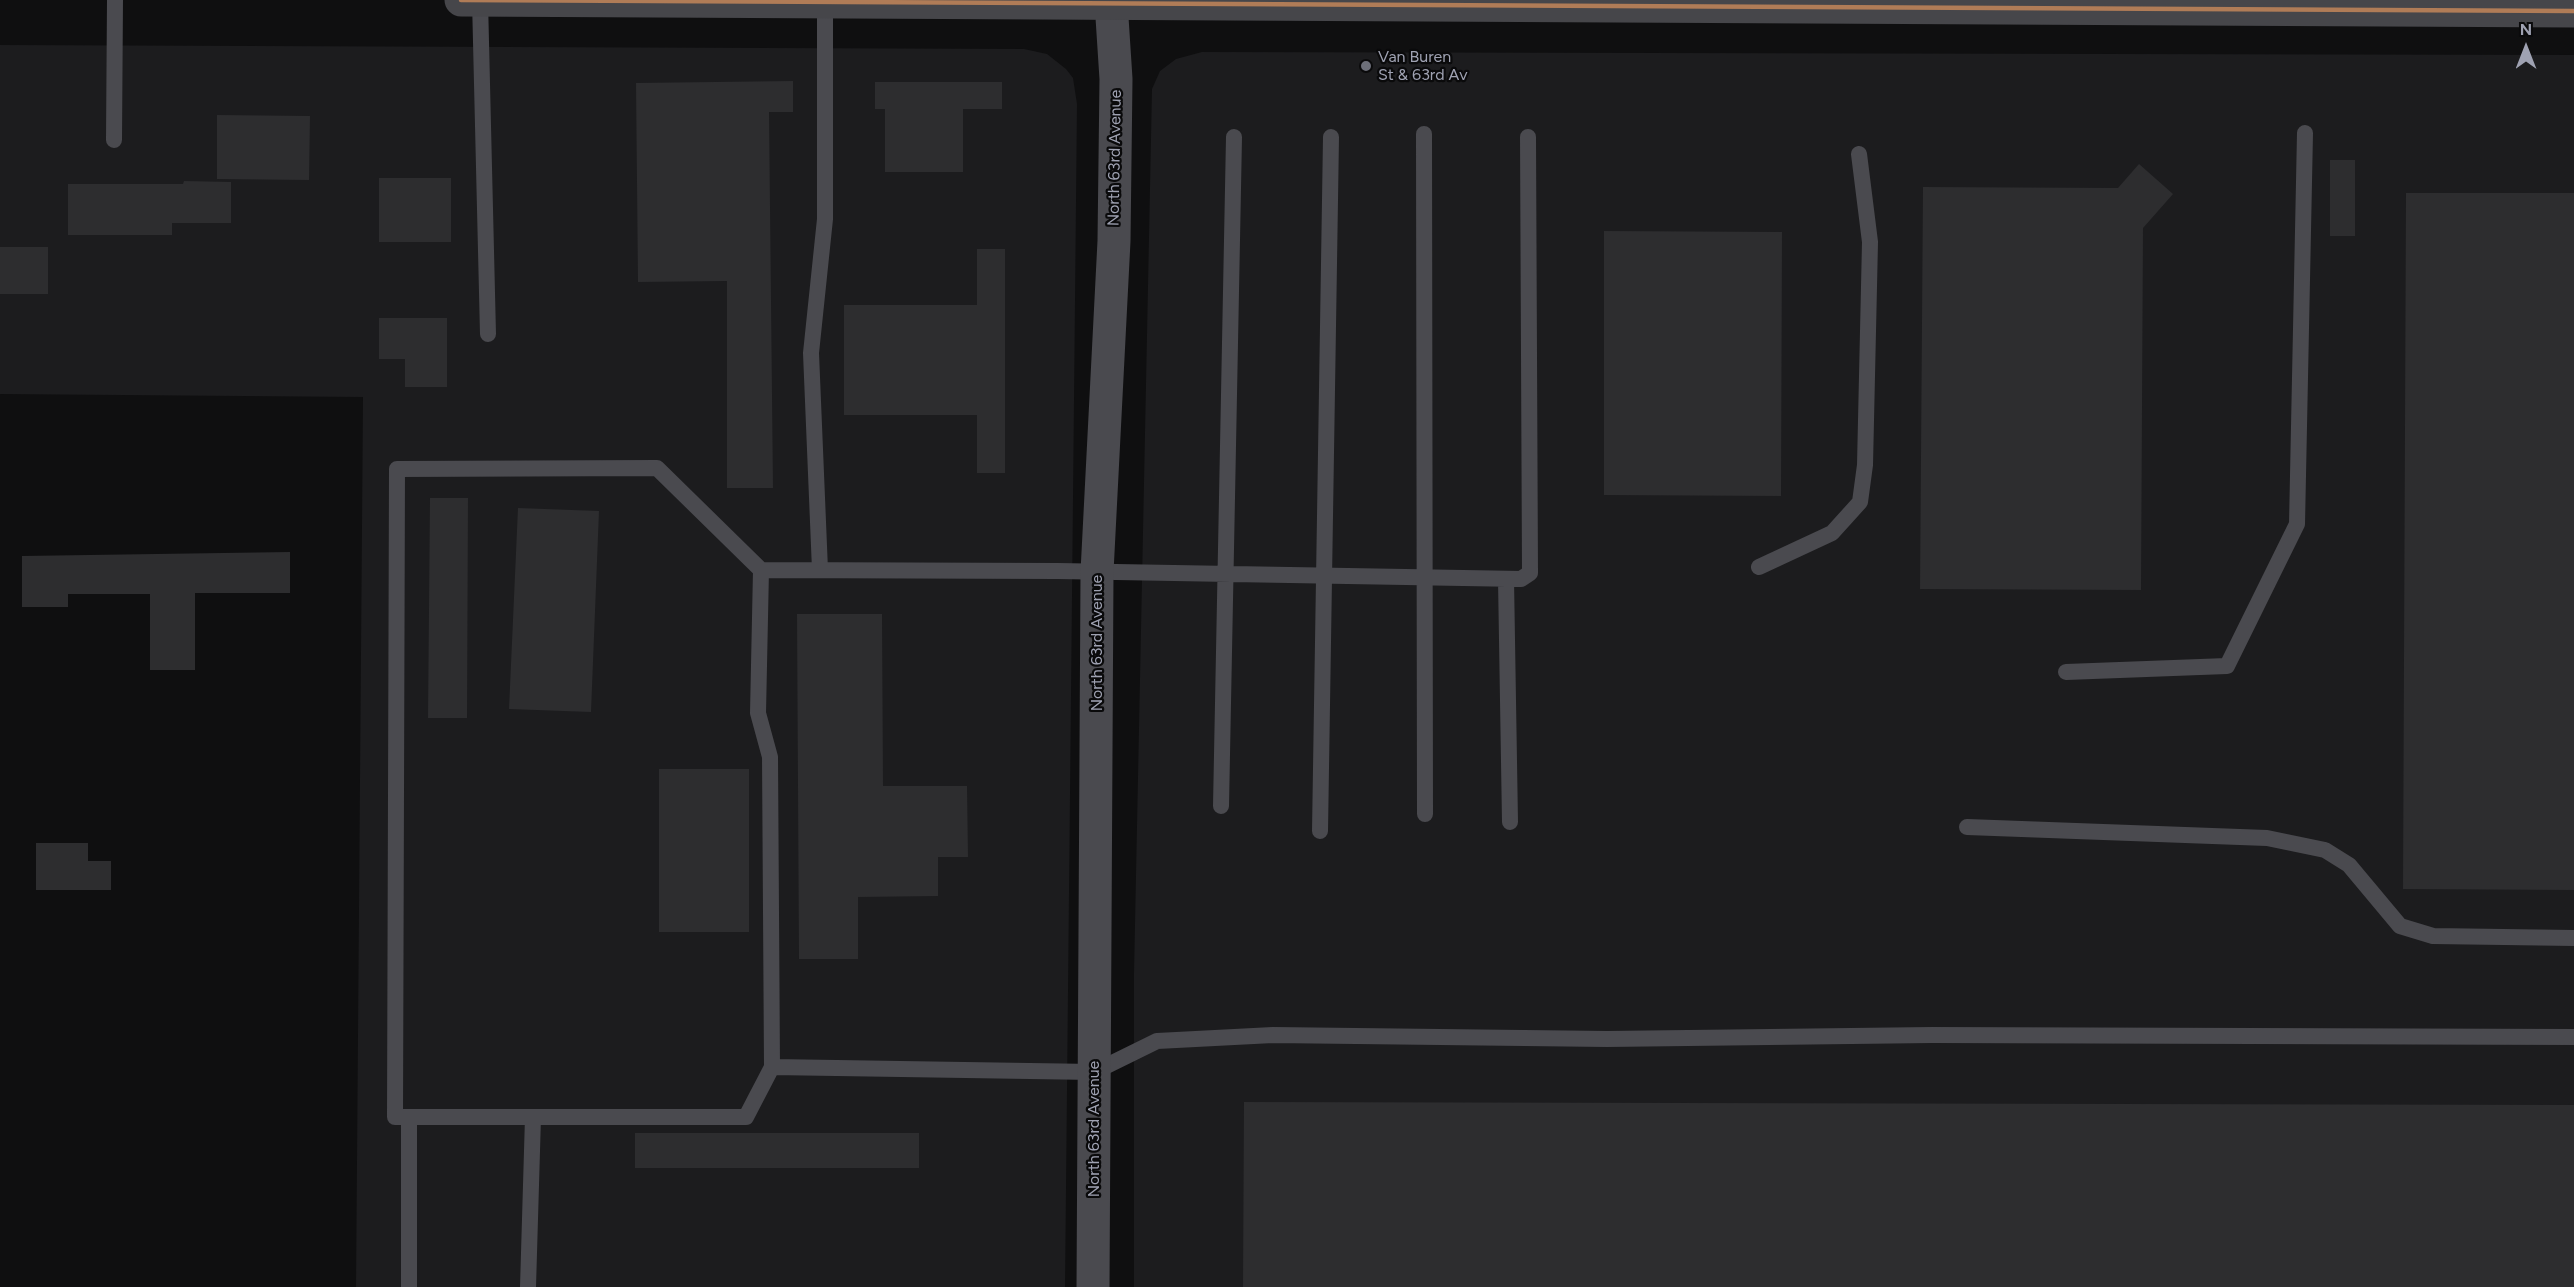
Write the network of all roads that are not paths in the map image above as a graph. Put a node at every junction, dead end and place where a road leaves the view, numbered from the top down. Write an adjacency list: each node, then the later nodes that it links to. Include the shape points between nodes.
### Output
1 (115, 0): 13 (lane)
2 (461, 0): 3 (main road)
3 (480, 0): 4 (main road); 15 (lane)
4 (612, 0): 5 (main road)
5 (825, 1): 6 (main road); 18 (lane, via 825,219 811,354)
6 (1111, 1): 7 (main road); 19 (street, North 63rd Avenue, via 1116,79 1114,241)
7 (2574, 11)
8 (2305, 133): 24 (lane, via 2297,524 2227,666)
9 (1424, 134): 22 (lane)
10 (1234, 137): 20 (lane)
11 (1331, 137): 21 (lane)
12 (1528, 137): 23 (lane, via 1530,573 1521,579)
13 (114, 140)
14 (1859, 154): 16 (lane, via 1870,242 1865,465 1860,502 1832,533)
15 (488, 334)
16 (1759, 567)
17 (761, 570): 18 (lane); 32 (lane, via 758,713 770,757); 34 (lane, via 657,468 397,469 395,1117)
18 (820, 570): 19 (lane)
19 (1097, 572): 20 (lane); 33 (street, North 63rd Avenue)
20 (1227, 574): 21 (lane); 25 (lane)
21 (1325, 576): 22 (lane); 29 (lane)
22 (1426, 577): 23 (lane); 26 (lane)
23 (1506, 579): 27 (lane)
24 (2066, 672)
25 (1221, 806)
26 (1425, 814)
27 (1510, 822)
28 (1967, 827): 30 (lane, via 2267,838 2325,850 2349,865 2400,926 2433,936)
29 (1320, 831)
30 (2574, 938)
31 (2574, 1037): 33 (lane, via 1932,1035 1607,1039 1273,1035 1157,1041)
32 (772, 1067): 33 (lane); 35 (lane, via 746,1117)
33 (1094, 1072): 38 (street, North 63rd Avenue)
34 (409, 1117): 35 (lane); 36 (lane)
35 (532, 1117): 37 (lane)
36 (409, 1287)
37 (528, 1287)
38 (1093, 1287)

